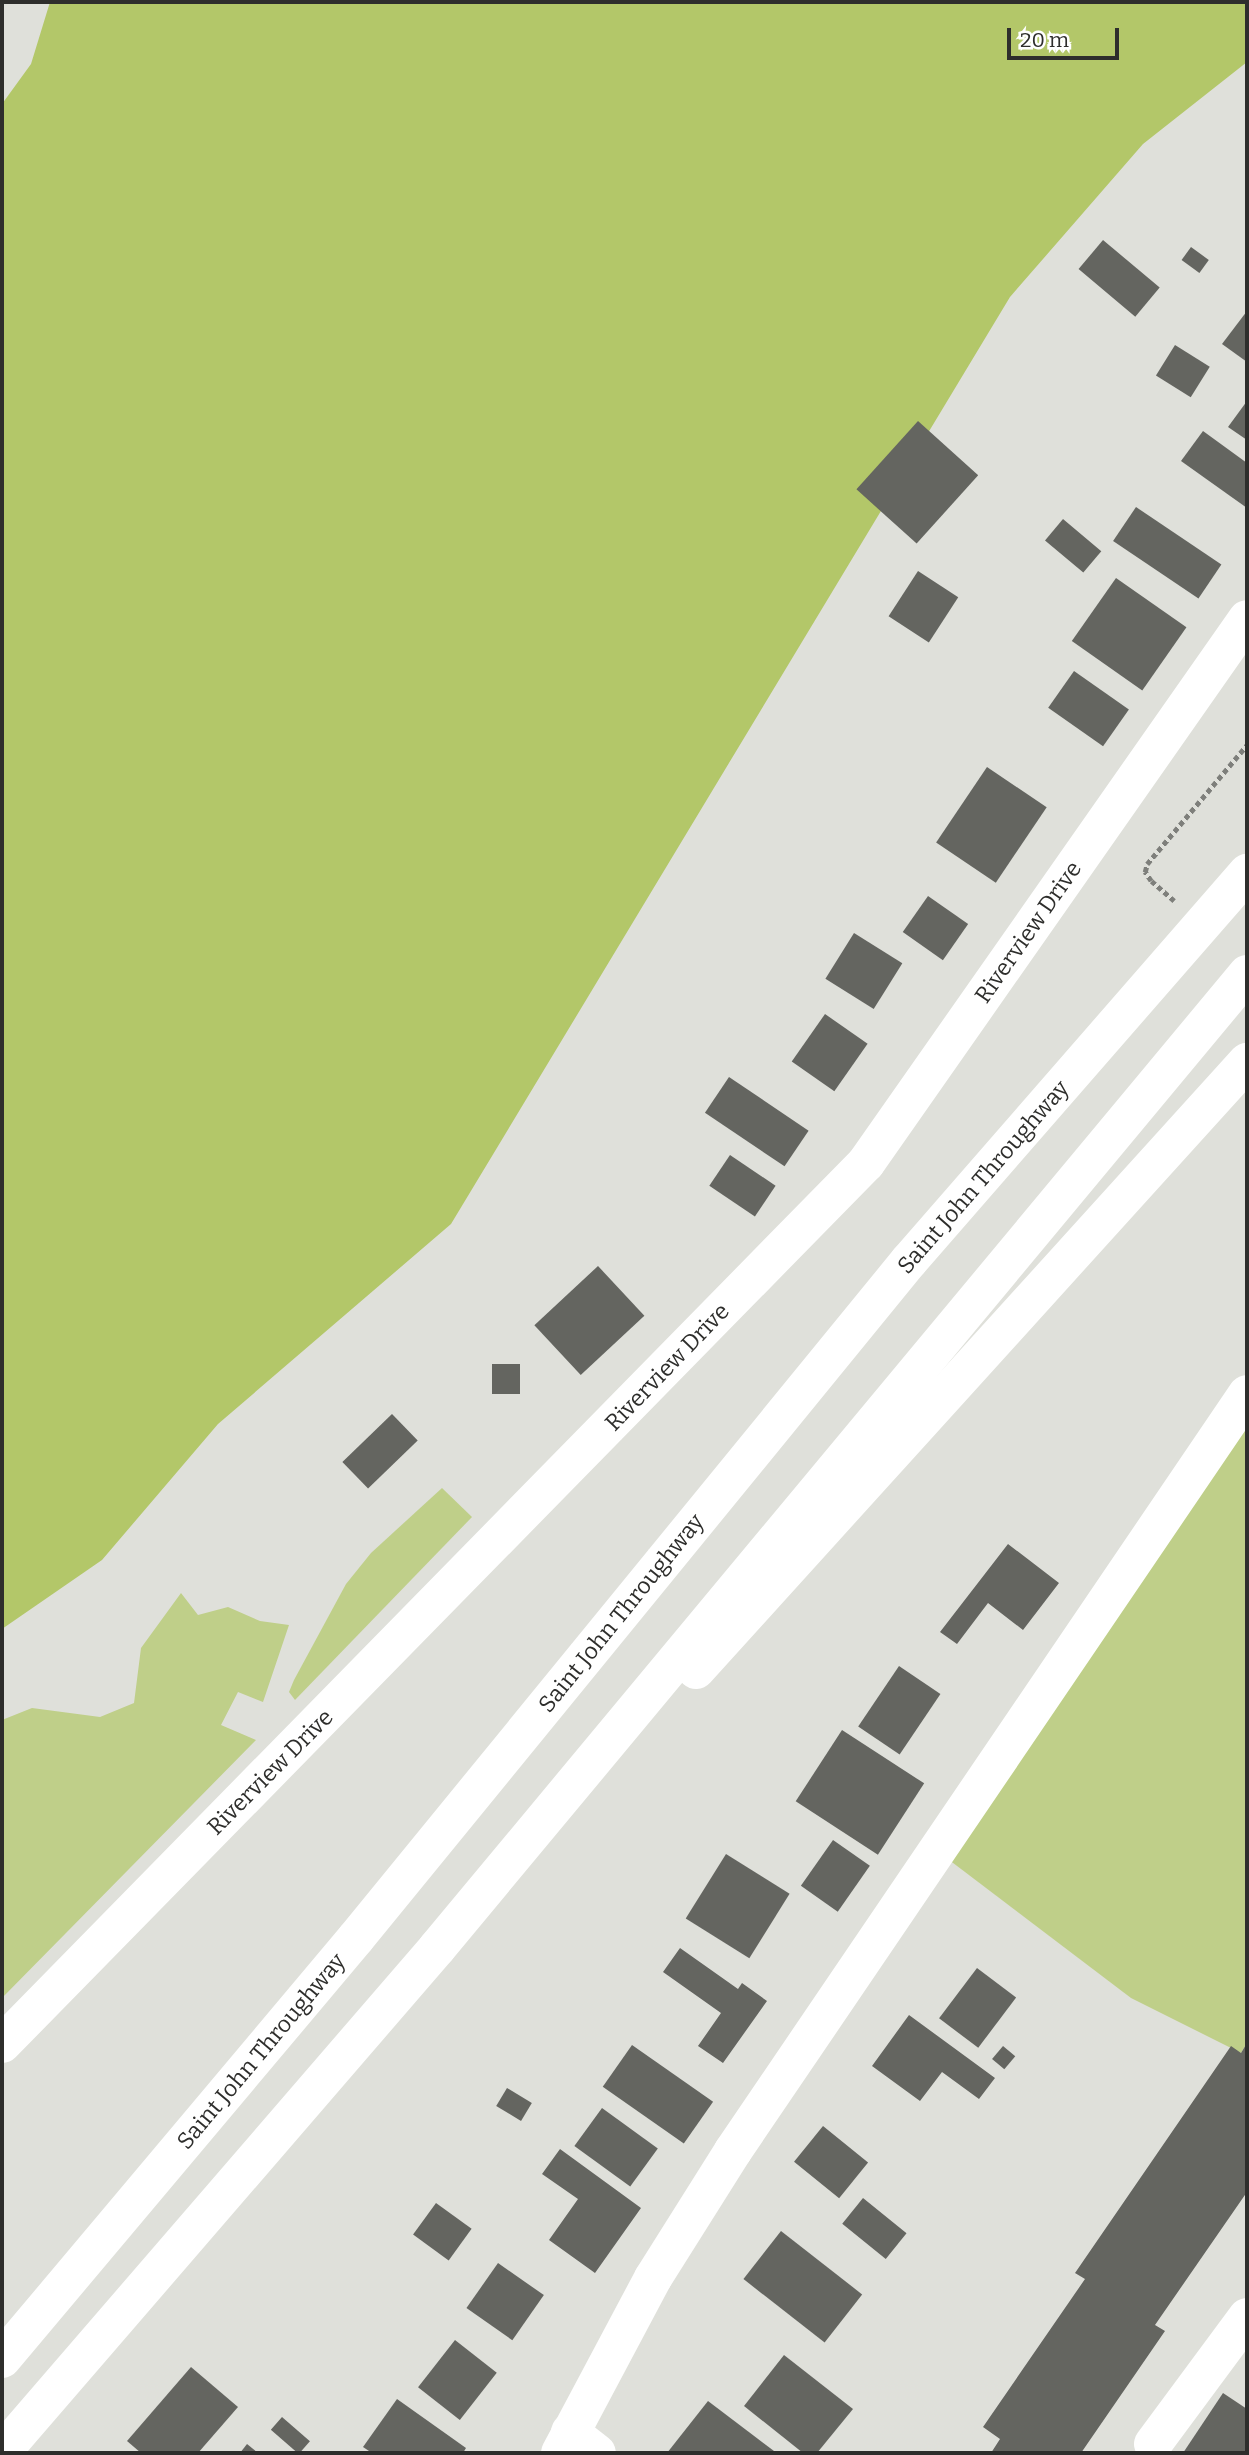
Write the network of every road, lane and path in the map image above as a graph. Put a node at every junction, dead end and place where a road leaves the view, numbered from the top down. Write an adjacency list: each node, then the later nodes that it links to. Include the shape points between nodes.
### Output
1 (1247, 619): 9 (main road, Riverview Drive, via 866,1163)
2 (1247, 745): 4 (path, via 1147,864 1145,872 1151,881)
3 (1247, 873): 11 (main road, Saint John Throughway, via 866,1312 365,1928)
4 (1180, 906)
5 (1247, 974): 8 (main road)
6 (1247, 1062): 8 (main road, via 750,1615)
7 (1247, 1394): 13 (main road, via 733,2151 653,2278)
8 (503, 1867): 14 (main road)
9 (2, 2044)
10 (1247, 2317): 12 (main road)
11 (2, 2359)
12 (1153, 2444)
13 (575, 2446)
14 (2, 2452)

